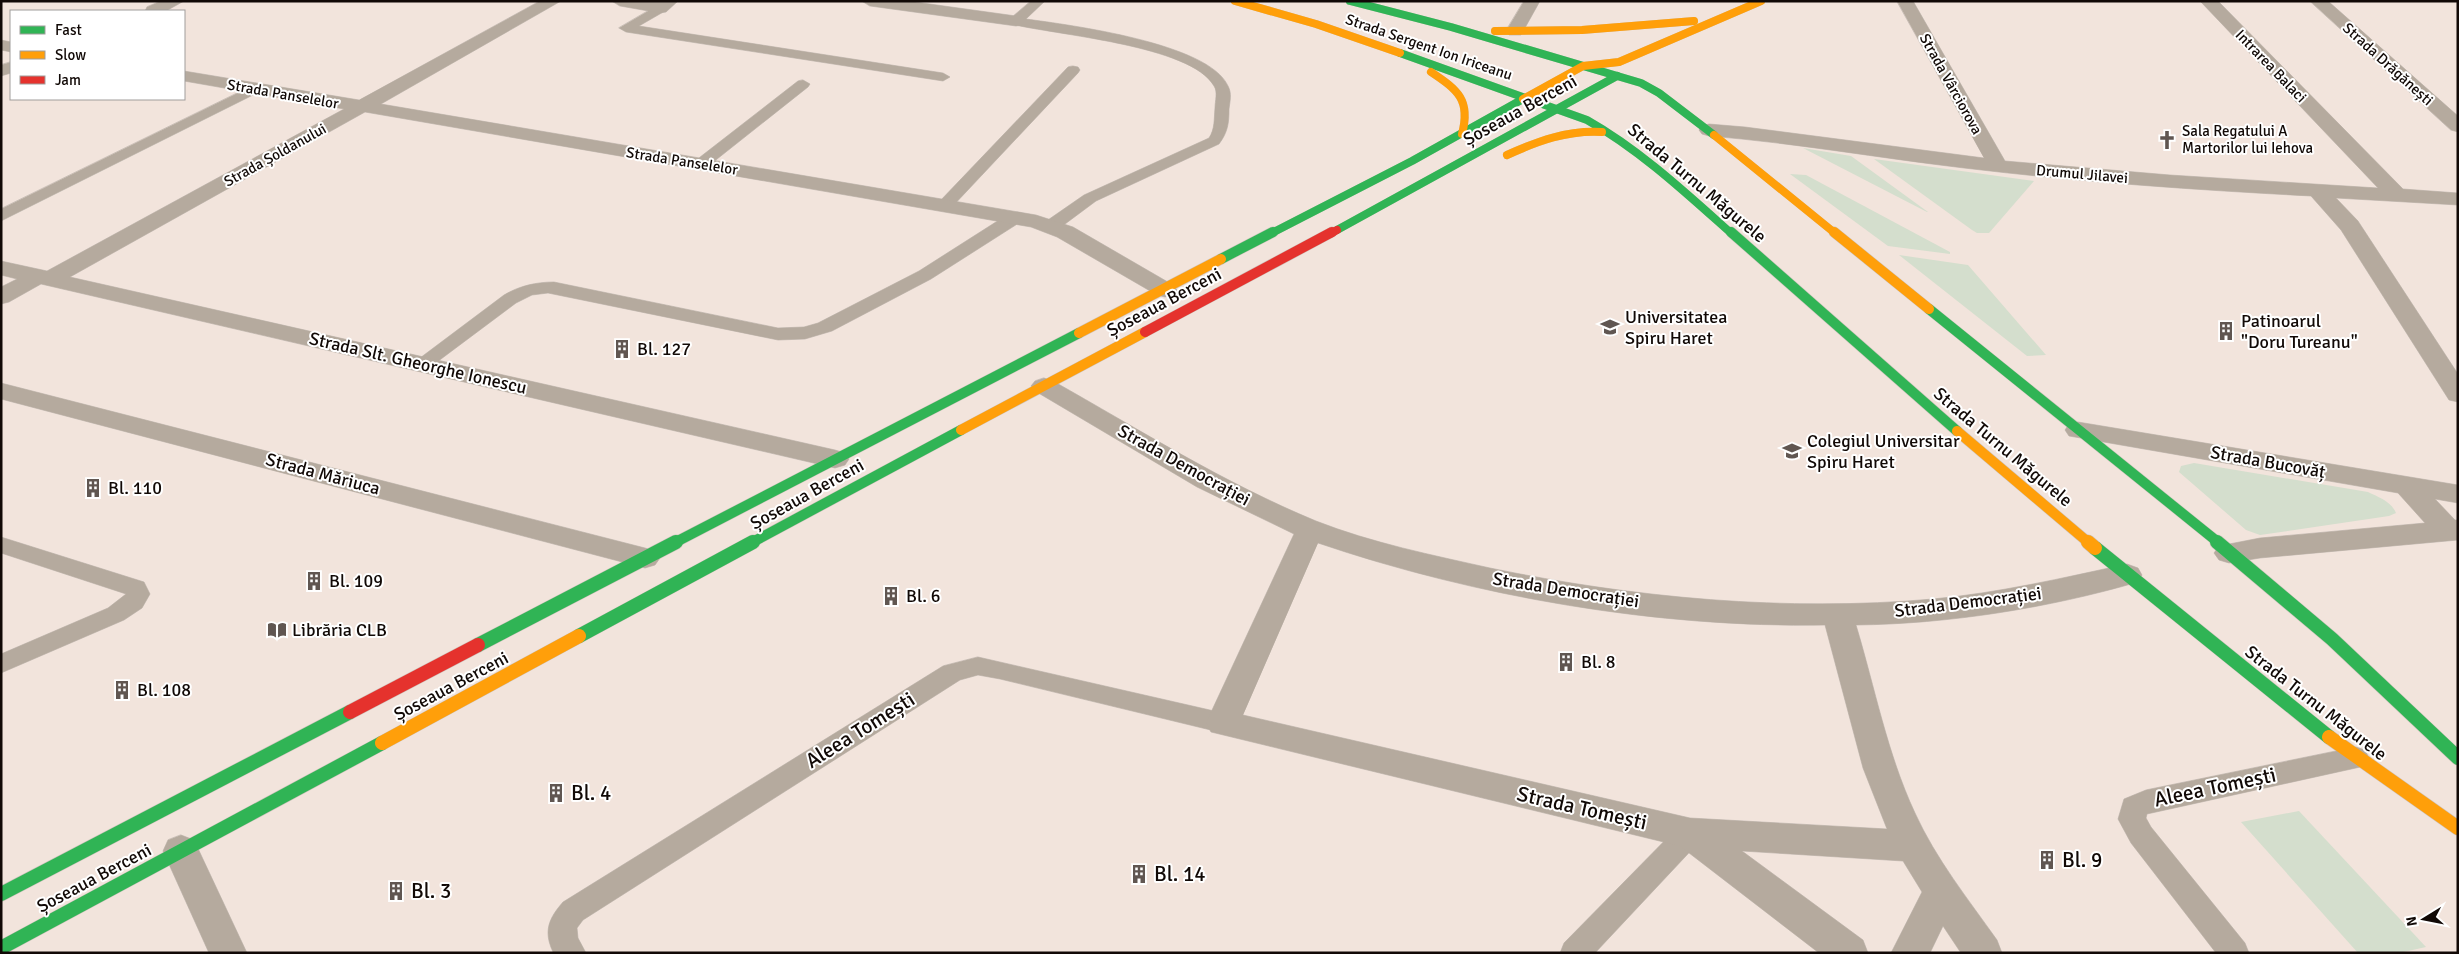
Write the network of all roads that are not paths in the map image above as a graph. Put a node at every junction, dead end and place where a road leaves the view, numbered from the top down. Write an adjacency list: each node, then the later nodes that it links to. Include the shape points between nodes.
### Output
1 (176, 1): 14 (street)
2 (553, 1): 31 (street, Strada Șoldanului)
3 (620, 1): 13 (street)
4 (870, 1): 16 (street)
5 (1039, 1): 16 (lane)
6 (1235, 1): 19 (main road, Strada Sergent Ion Iriceanu, via 1316,24)
7 (1532, 1): 18 (street)
8 (1761, 1): 15 (main road, Șoseaua Berceni)
9 (1905, 1): 39 (street, Strada Vârciorova)
10 (2208, 1): 43 (street, Intrarea Balaci)
11 (2318, 1): 33 (street, Strada Drăgănești)
12 (1354, 2): 17 (main road, Strada Sergent Ion Iriceanu)
13 (665, 4): 26 (lane, via 626,28)
14 (155, 10)
15 (1720, 18): 18 (main road, via 1582,30); 20 (main road, Șoseaua Berceni)
16 (1016, 21): 48 (lane, via 1102,35 1166,52 1208,72 1222,88 1220,135 1214,141 1090,198)
17 (1451, 27): 18 (main road); 21 (main road, Strada Sergent Ion Iriceanu)
18 (1515, 31)
19 (1399, 54): 30 (main road, Strada Sergent Ion Iriceanu); 35 (main road, via 1439,77 1463,98 1468,113)
20 (1619, 62): 21 (main road, Șoseaua Berceni); 25 (main road)
21 (1583, 66): 23 (main road, Șoseaua Berceni); 25 (main road, Strada Sergent Ion Iriceanu)
22 (1073, 70): 45 (lane)
23 (1569, 73): 28 (main road); 30 (main road, Șoseaua Berceni)
24 (185, 76): 29 (street, Strada Panselelor)
25 (1617, 76): 28 (main road, via 1597,78); 32 (main road, Șoseaua Berceni); 34 (main road, via 1654,89)
26 (943, 77)
27 (803, 84): 38 (lane)
28 (1565, 88): 30 (main road); 32 (main road, via 1556,100)
29 (254, 89): 31 (street, Strada Panselelor); 46 (lane)
30 (1528, 97): 32 (main road, Strada Turnu Măgurele); 35 (main road, Șoseaua Berceni)
31 (362, 107): 38 (street, Strada Panselelor); 50 (street, Strada Șoldanului)
32 (1560, 109): 36 (main road, Strada Turnu Măgurele); 41 (main road, Șoseaua Berceni)
33 (2458, 126)
34 (1709, 130): 39 (street, Drumul Jilavei, via 1790,137); 58 (main road)
35 (1462, 134): 51 (main road, Șoseaua Berceni)
36 (1612, 134): 37 (main road, via 1592,130 1569,131); 67 (main road, Strada Turnu Măgurele)
37 (1497, 159)
38 (701, 164): 45 (street, Strada Panselelor)
39 (1998, 166): 42 (street, Drumul Jilavei, via 2123,178)
40 (1470, 170): 41 (main road)
41 (1421, 185): 53 (main road, Șoseaua Berceni)
42 (2317, 190): 43 (street, Drumul Jilavei); 57 (street, via 2350,226)
43 (2397, 195): 44 (street, Drumul Jilavei)
44 (2458, 199)
45 (945, 205): 47 (street, Strada Panselelor)
46 (1, 216)
47 (1016, 217): 48 (street, Strada Panselelor); 54 (lane, via 925,275 817,331 778,334 538,287 510,299)
48 (1051, 226): 51 (street, Strada Panselelor)
49 (1, 268): 50 (street, Strada Slt. Gheorghe Ionescu)
50 (44, 278): 52 (street, Strada Șoldanului); 54 (street, Strada Slt. Gheorghe Ionescu)
51 (1165, 290): 53 (main road); 59 (main road, Șoseaua Berceni)
52 (1, 297)
53 (1193, 307): 55 (main road, Șoseaua Berceni)
54 (422, 364): 59 (street, Strada Slt. Gheorghe Ionescu)
55 (1044, 386): 62 (street, Strada Democrației, via 1204,479); 76 (main road, Șoseaua Berceni)
56 (1, 391): 66 (street, Strada Măriuca)
57 (2458, 394)
58 (2078, 430): 60 (street, Strada Bucovăț); 65 (main road)
59 (835, 458): 66 (main road, Șoseaua Berceni)
60 (2406, 485): 61 (street, Strada Bucovăț); 63 (street)
61 (2458, 494)
62 (1310, 529): 68 (street, Strada Democrației, via 1422,563 1518,585 1580,595 1705,609); 70 (street)
63 (2453, 530): 65 (street)
64 (1, 545): 69 (lane, via 136,588 138,594 134,602 116,614)
65 (2229, 553): 72 (main road, via 2408,708)
66 (645, 558): 78 (main road, Șoseaua Berceni)
67 (2127, 574): 68 (street, Strada Democrației, via 1976,604); 71 (main road, Strada Turnu Măgurele)
68 (1838, 614): 75 (street, via 1884,779)
69 (1, 664)
70 (1223, 723): 74 (street, Strada Tomești); 81 (lane, Aleea Tomești, via 978,666 952,672 573,911 562,925 563,942)
71 (2356, 758): 73 (main road, Strada Turnu Măgurele); 86 (lane, Aleea Tomești, via 2146,801 2134,807 2132,819 2141,835)
72 (2458, 758)
73 (2458, 828)
74 (1690, 833): 75 (street, Strada Tomești); 82 (lane); 83 (street)
75 (1914, 846): 77 (street)
76 (181, 851): 79 (main road, Șoseaua Berceni); 80 (street)
77 (1942, 891): 84 (street); 85 (street)
78 (1, 894)
79 (1, 948)
80 (228, 953)
81 (571, 953)
82 (1575, 953)
83 (1849, 953)
84 (1910, 953)
85 (1983, 953)
86 (2234, 953)

